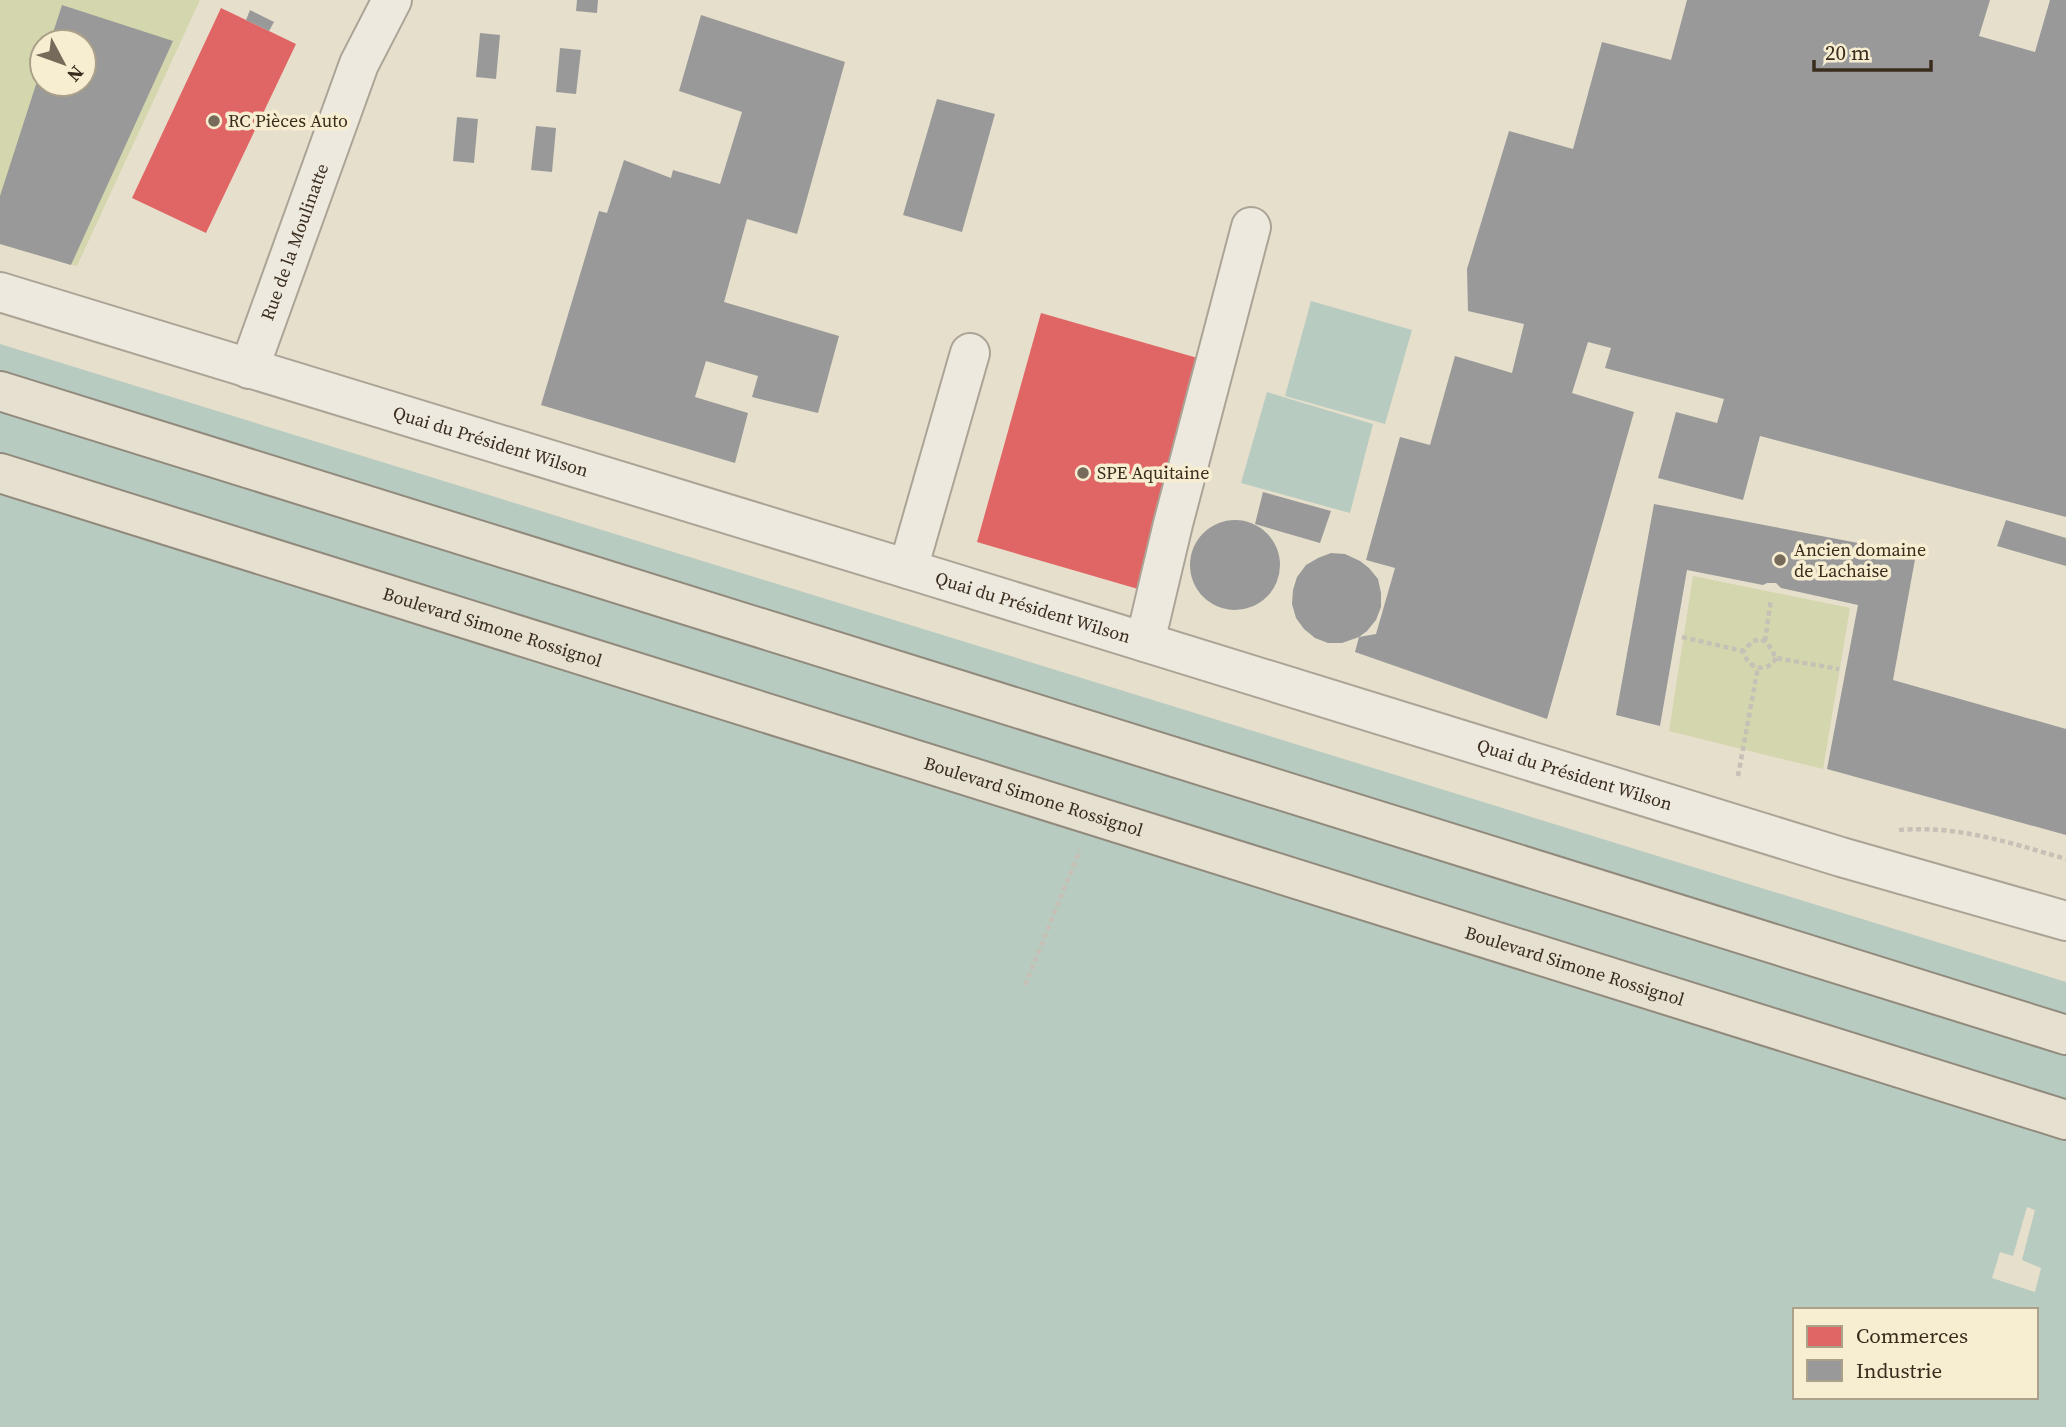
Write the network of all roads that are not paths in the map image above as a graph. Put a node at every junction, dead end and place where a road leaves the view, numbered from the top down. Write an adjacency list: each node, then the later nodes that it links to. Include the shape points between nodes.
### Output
1 (392, 0): 5 (street, Rue de la Moulinatte, via 359,64)
2 (1251, 227): 9 (street)
3 (0, 292): 5 (street, Quai du Président Wilson)
4 (970, 353): 8 (street)
5 (249, 369): 8 (street, Quai du Président Wilson)
6 (0, 391): 11 (main road)
7 (0, 473): 12 (main road, Boulevard Simone Rossignol)
8 (908, 569): 9 (street, Quai du Président Wilson)
9 (1145, 642): 10 (street, Quai du Président Wilson, via 1841,857)
10 (2066, 921)
11 (2066, 1035)
12 (2066, 1120)

